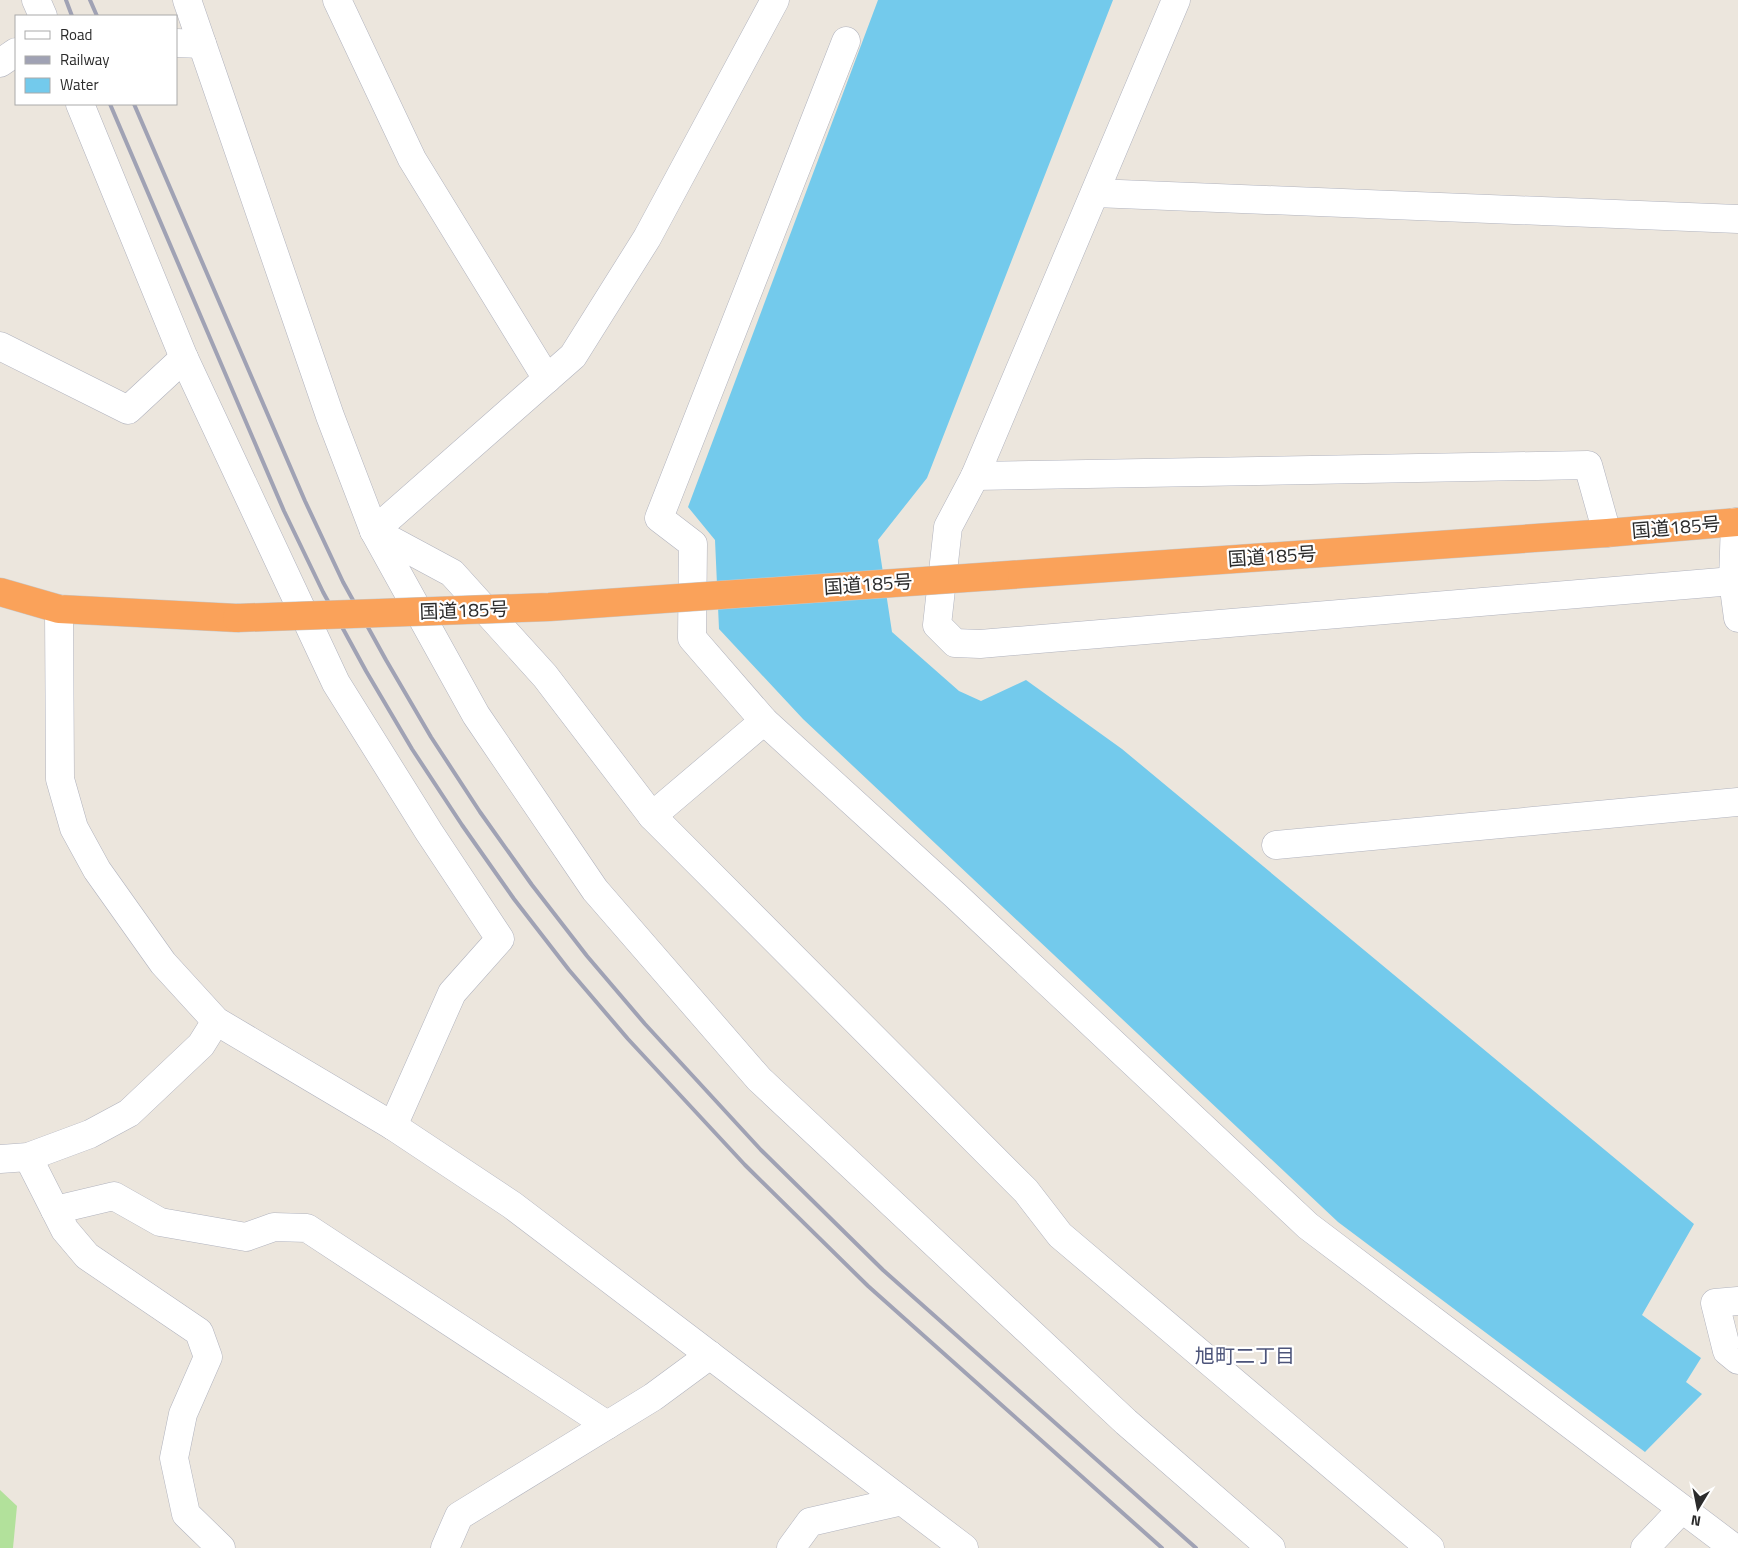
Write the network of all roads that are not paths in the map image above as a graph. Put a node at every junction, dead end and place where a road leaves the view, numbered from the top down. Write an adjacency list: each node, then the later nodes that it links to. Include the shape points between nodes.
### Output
1 (36, 0): 6 (street)
2 (187, 0): 8 (street)
3 (337, 0): 16 (street, via 412,158)
4 (775, 0): 16 (street, via 647,238 573,356)
5 (1176, 0): 12 (street)
6 (43, 15)
7 (846, 41): 25 (street, via 659,518 693,544 692,638)
8 (189, 44): 19 (street)
9 (15, 53): 10 (street)
10 (0, 63)
11 (80, 105): 15 (street)
12 (1095, 193): 13 (street); 17 (street)
13 (1738, 219)
14 (0, 346): 15 (street, via 128,410)
15 (184, 358): 30 (street, via 336,683 500,939 452,993)
16 (547, 379): 19 (street)
17 (975, 476): 20 (street, via 1588,465); 21 (street, via 948,527 937,625 956,643 990,643)
18 (1736, 522): 20 (highway, 国道185号); 21 (street)
19 (374, 532): 27 (street, via 452,573 545,676); 44 (street, via 476,714 595,890 758,1079 1119,1415)
20 (1607, 533): 23 (highway, 国道185号, bridge, via 549,607 237,618)
21 (1733, 581): 24 (street)
22 (0, 592): 23 (highway, 国道185号)
23 (59, 609): 29 (street, via 60,779 74,828 97,870 163,964)
24 (1738, 618)
25 (764, 721): 27 (street); 39 (street, via 1308,1226)
26 (1738, 802): 28 (street)
27 (652, 816): 45 (street, via 1026,1191 1060,1235)
28 (1276, 846)
29 (216, 1021): 30 (street); 31 (street, via 201,1045 129,1112 90,1134)
30 (394, 1126): 35 (street, via 512,1204)
31 (28, 1157): 32 (street); 33 (street)
32 (0, 1159)
33 (55, 1210): 37 (street, via 114,1196 160,1222 246,1236 274,1227 307,1228); 40 (street, via 65,1230 87,1256 199,1332 208,1357 182,1414 174,1458 186,1514)
34 (1738, 1301): 36 (street, via 1715,1303 1727,1351)
35 (710, 1355): 37 (street, via 653,1397); 38 (street)
36 (1738, 1360)
37 (606, 1425): 41 (street, via 459,1516)
38 (902, 1501): 42 (street, via 810,1522); 43 (street)
39 (1682, 1509): 46 (street); 47 (street)
40 (221, 1548)
41 (445, 1548)
42 (791, 1548)
43 (964, 1548)
44 (1271, 1548)
45 (1430, 1548)
46 (1645, 1548)
47 (1734, 1548)

